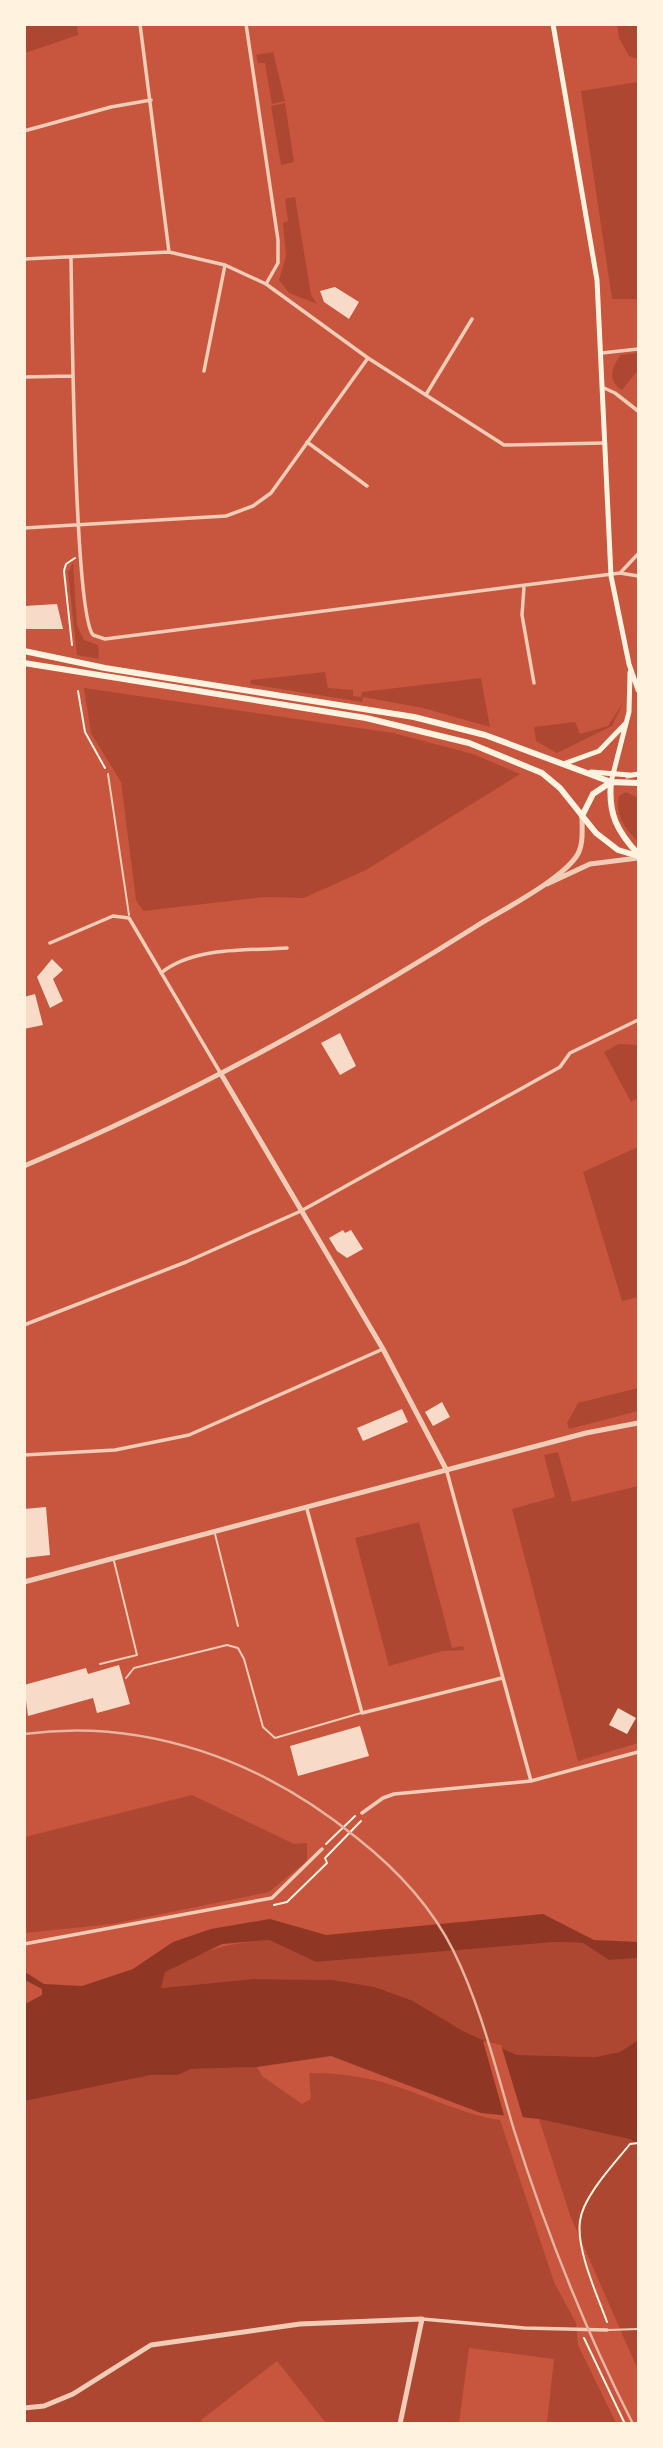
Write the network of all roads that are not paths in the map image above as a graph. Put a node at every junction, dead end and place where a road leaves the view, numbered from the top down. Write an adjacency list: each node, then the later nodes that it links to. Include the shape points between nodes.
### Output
1 (140, 24): 4 (street)
2 (246, 24): 10 (street, via 278,240 278,263)
3 (553, 24): 13 (main road, via 597,280)
4 (151, 100): 5 (street); 6 (street)
5 (24, 131)
6 (169, 252): 7 (street); 9 (street)
7 (71, 258): 8 (street); 16 (street)
8 (24, 259)
9 (225, 265): 10 (street); 15 (street)
10 (266, 284): 14 (street)
11 (472, 319): 19 (street)
12 (639, 349): 13 (street)
13 (602, 353): 18 (main road)
14 (368, 358): 19 (street); 21 (street)
15 (204, 371)
16 (72, 376): 17 (street); 24 (street)
17 (24, 377)
18 (604, 388): 20 (street); 22 (main road)
19 (427, 393): 22 (street, via 504,445)
20 (639, 411)
21 (307, 443): 23 (street); 24 (street, via 271,493 235,513)
22 (604, 443): 28 (main road)
23 (367, 486)
24 (80, 524): 25 (street); 30 (street, via 86,624 93,635 105,639)
25 (24, 528)
26 (639, 554): 27 (street)
27 (620, 573): 28 (street); 29 (street)
28 (611, 576): 30 (street); 33 (main road)
29 (639, 576)
30 (524, 587): 34 (street, via 522,615)
31 (24, 651): 37 (main road, via 414,717 485,736)
32 (24, 663): 42 (main road, via 417,729 469,743 542,773)
33 (629, 664): 35 (main road); 36 (main road)
34 (534, 683)
35 (639, 690)
36 (627, 720): 37 (main road, via 599,751); 40 (main road)
37 (560, 764): 40 (main road)
38 (108, 774): 45 (lane)
39 (639, 774): 40 (main road)
40 (612, 778): 41 (main road); 42 (main road, via 593,794); 43 (main road, via 609,803 614,823)
41 (639, 783)
42 (582, 816): 43 (main road, via 609,844); 44 (street, via 576,858)
43 (639, 856): 44 (street, via 590,864)
44 (532, 892): 50 (street)
45 (129, 918): 46 (street, via 113,916); 48 (street)
46 (51, 943)
47 (288, 948): 48 (street, via 208,954 179,960)
48 (161, 973): 50 (street)
49 (639, 1020): 52 (street, via 570,1052 560,1067)
50 (221, 1074): 51 (street); 52 (street)
51 (24, 1166)
52 (301, 1211): 53 (street); 54 (street)
53 (24, 1325)
54 (383, 1349): 56 (street, via 189,1435 116,1450); 57 (street)
55 (638, 1424): 57 (street, via 586,1433)
56 (24, 1455)
57 (447, 1471): 58 (street); 65 (street)
58 (307, 1509): 59 (street); 66 (street)
59 (215, 1533): 60 (street); 62 (lane)
60 (114, 1560): 61 (street); 63 (lane, via 137,1655)
61 (24, 1582)
62 (237, 1626)
63 (100, 1664)
64 (126, 1678): 66 (lane, via 134,1668 227,1645 238,1648 263,1727 275,1738)
65 (502, 1678): 66 (street); 68 (street)
66 (362, 1713)
67 (639, 1752): 68 (street)
68 (531, 1781): 69 (street, via 394,1794)
69 (362, 1813)
70 (322, 1849): 71 (street, via 272,1898)
71 (24, 1944)
72 (422, 2319): 74 (street); 75 (street, via 300,2324 150,2345 73,2394 44,2406); 76 (street)
73 (639, 2329): 74 (lane)
74 (607, 2330)
75 (24, 2408)
76 (400, 2424)

